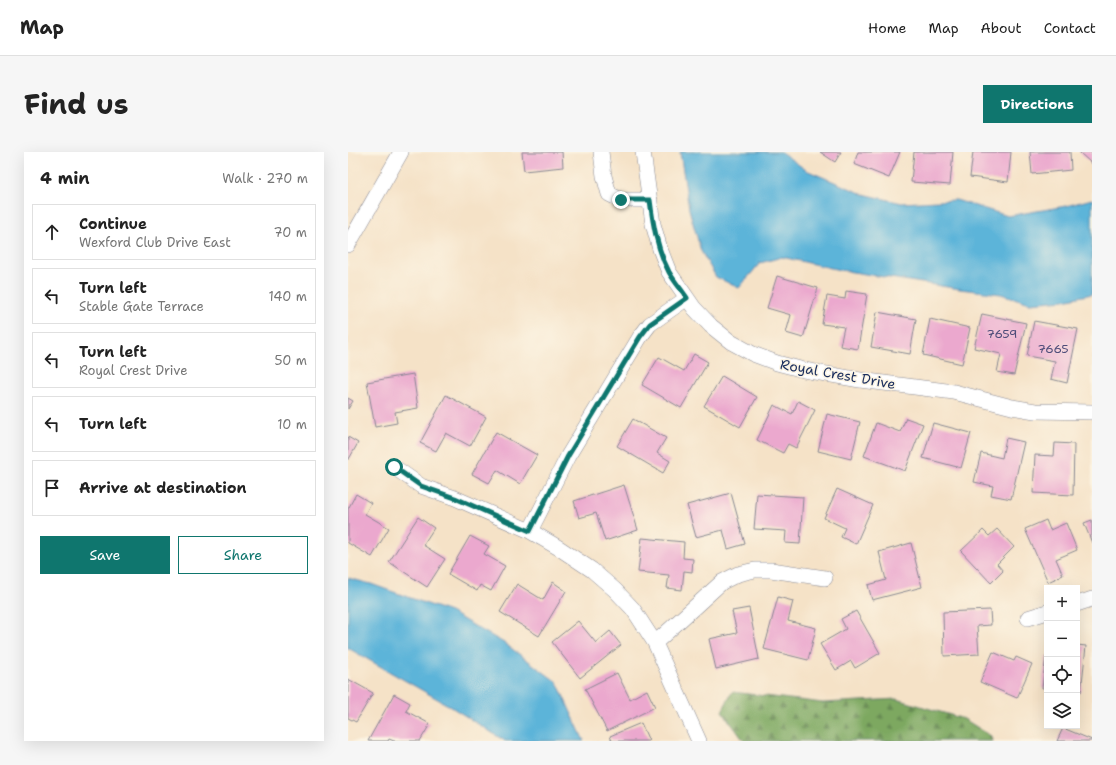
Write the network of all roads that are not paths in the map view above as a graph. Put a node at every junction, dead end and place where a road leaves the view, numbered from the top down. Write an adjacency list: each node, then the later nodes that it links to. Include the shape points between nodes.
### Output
1 (401, 152): 5 (street)
2 (601, 152): 4 (street, via 609,194 621,200)
3 (644, 152): 4 (street, Royal Crest Drive)
4 (650, 200): 6 (street, Royal Crest Drive, via 660,249 669,272)
5 (348, 245)
6 (687, 298): 7 (street, Royal Crest Drive, via 711,326 731,342 777,363 860,380 954,392 1020,409); 9 (street, via 650,324 640,337 568,456)
7 (1092, 412)
8 (394, 467): 9 (street, via 421,486)
9 (530, 531): 15 (street, via 592,570 615,590 633,609)
10 (825, 578): 15 (street, via 771,570 738,574 722,582)
11 (1092, 599): 12 (street)
12 (1080, 603)
13 (1044, 613): 14 (street)
14 (1028, 618)
15 (655, 643): 16 (street)
16 (700, 741)

